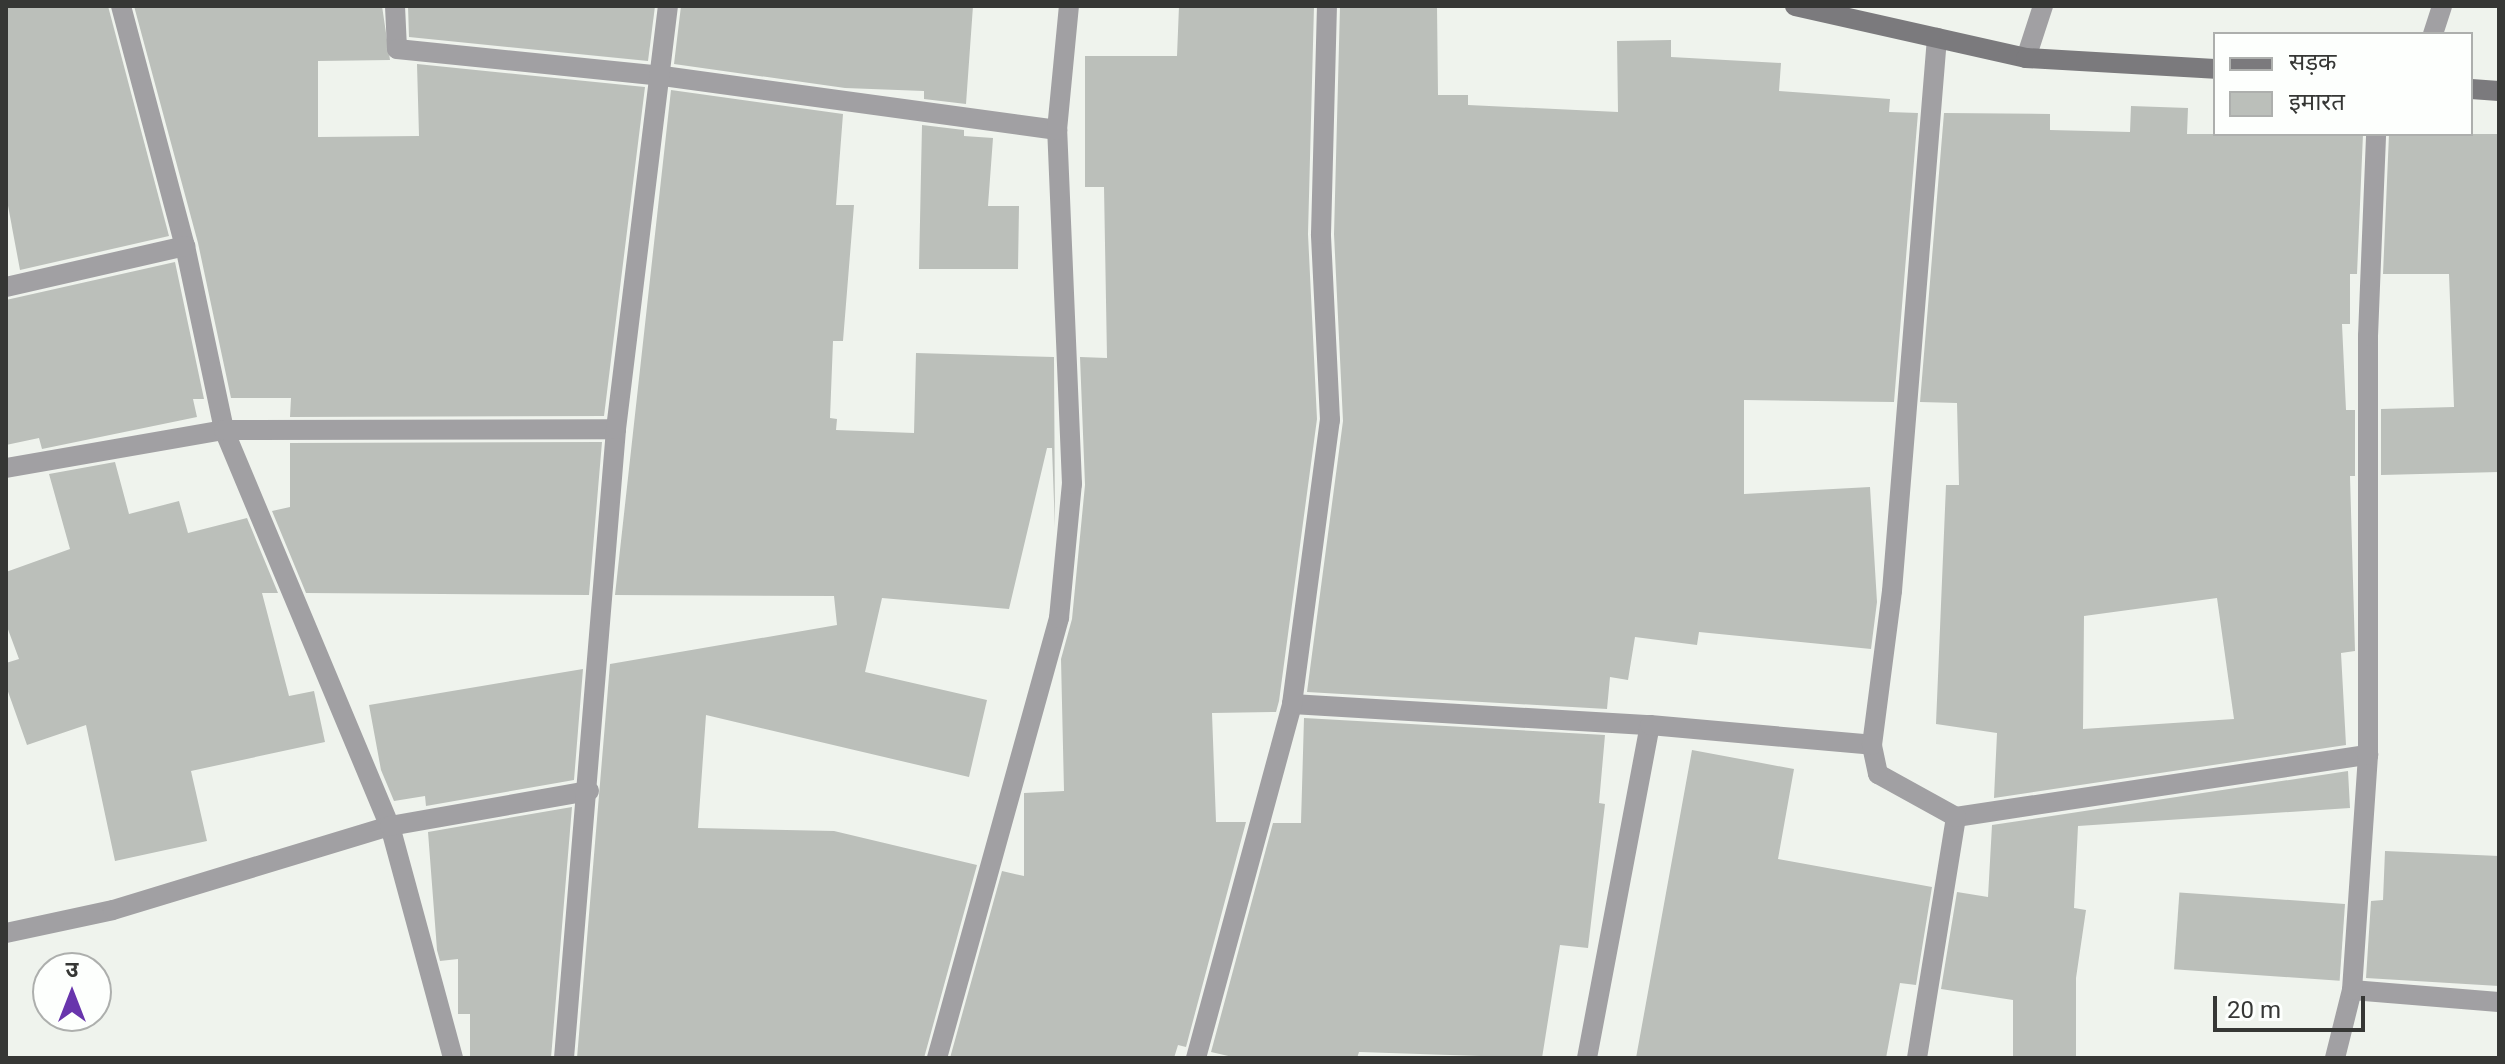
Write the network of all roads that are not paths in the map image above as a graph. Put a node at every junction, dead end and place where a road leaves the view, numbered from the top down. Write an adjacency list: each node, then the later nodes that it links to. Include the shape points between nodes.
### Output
1 (121, 6): 18 (street)
2 (395, 6): 13 (street, via 397,49)
3 (668, 6): 13 (street)
4 (1069, 6): 16 (street)
5 (1327, 6): 23 (street, via 1321,234 1330,420)
6 (1795, 6): 10 (main road)
7 (2043, 6): 11 (street)
8 (2442, 6): 9 (street)
9 (2434, 32)
10 (1937, 38): 11 (main road); 25 (street, via 1892,591)
11 (2026, 58): 12 (main road)
12 (2213, 69)
13 (663, 76): 16 (street); 20 (street)
14 (2473, 89): 15 (main road)
15 (2499, 91)
16 (1057, 130): 35 (street, via 1072,484 1059,618)
17 (2376, 136): 26 (street, via 2368,336)
18 (185, 246): 19 (street); 21 (street)
19 (6, 287)
20 (616, 429): 21 (street); 27 (street)
21 (224, 430): 22 (street); 29 (street)
22 (6, 468)
23 (1292, 704): 24 (street); 36 (street)
24 (1650, 725): 25 (street); 37 (street)
25 (1872, 745): 28 (street, via 1878,774)
26 (2368, 755): 28 (street); 31 (street)
27 (589, 791): 29 (street); 34 (street)
28 (1956, 817): 38 (street)
29 (390, 826): 30 (street, via 113,910); 33 (street)
30 (6, 933)
31 (2352, 990): 32 (street); 39 (street)
32 (2499, 1002)
33 (453, 1058)
34 (564, 1058)
35 (937, 1058)
36 (1196, 1058)
37 (1587, 1058)
38 (1917, 1058)
39 (2335, 1058)

